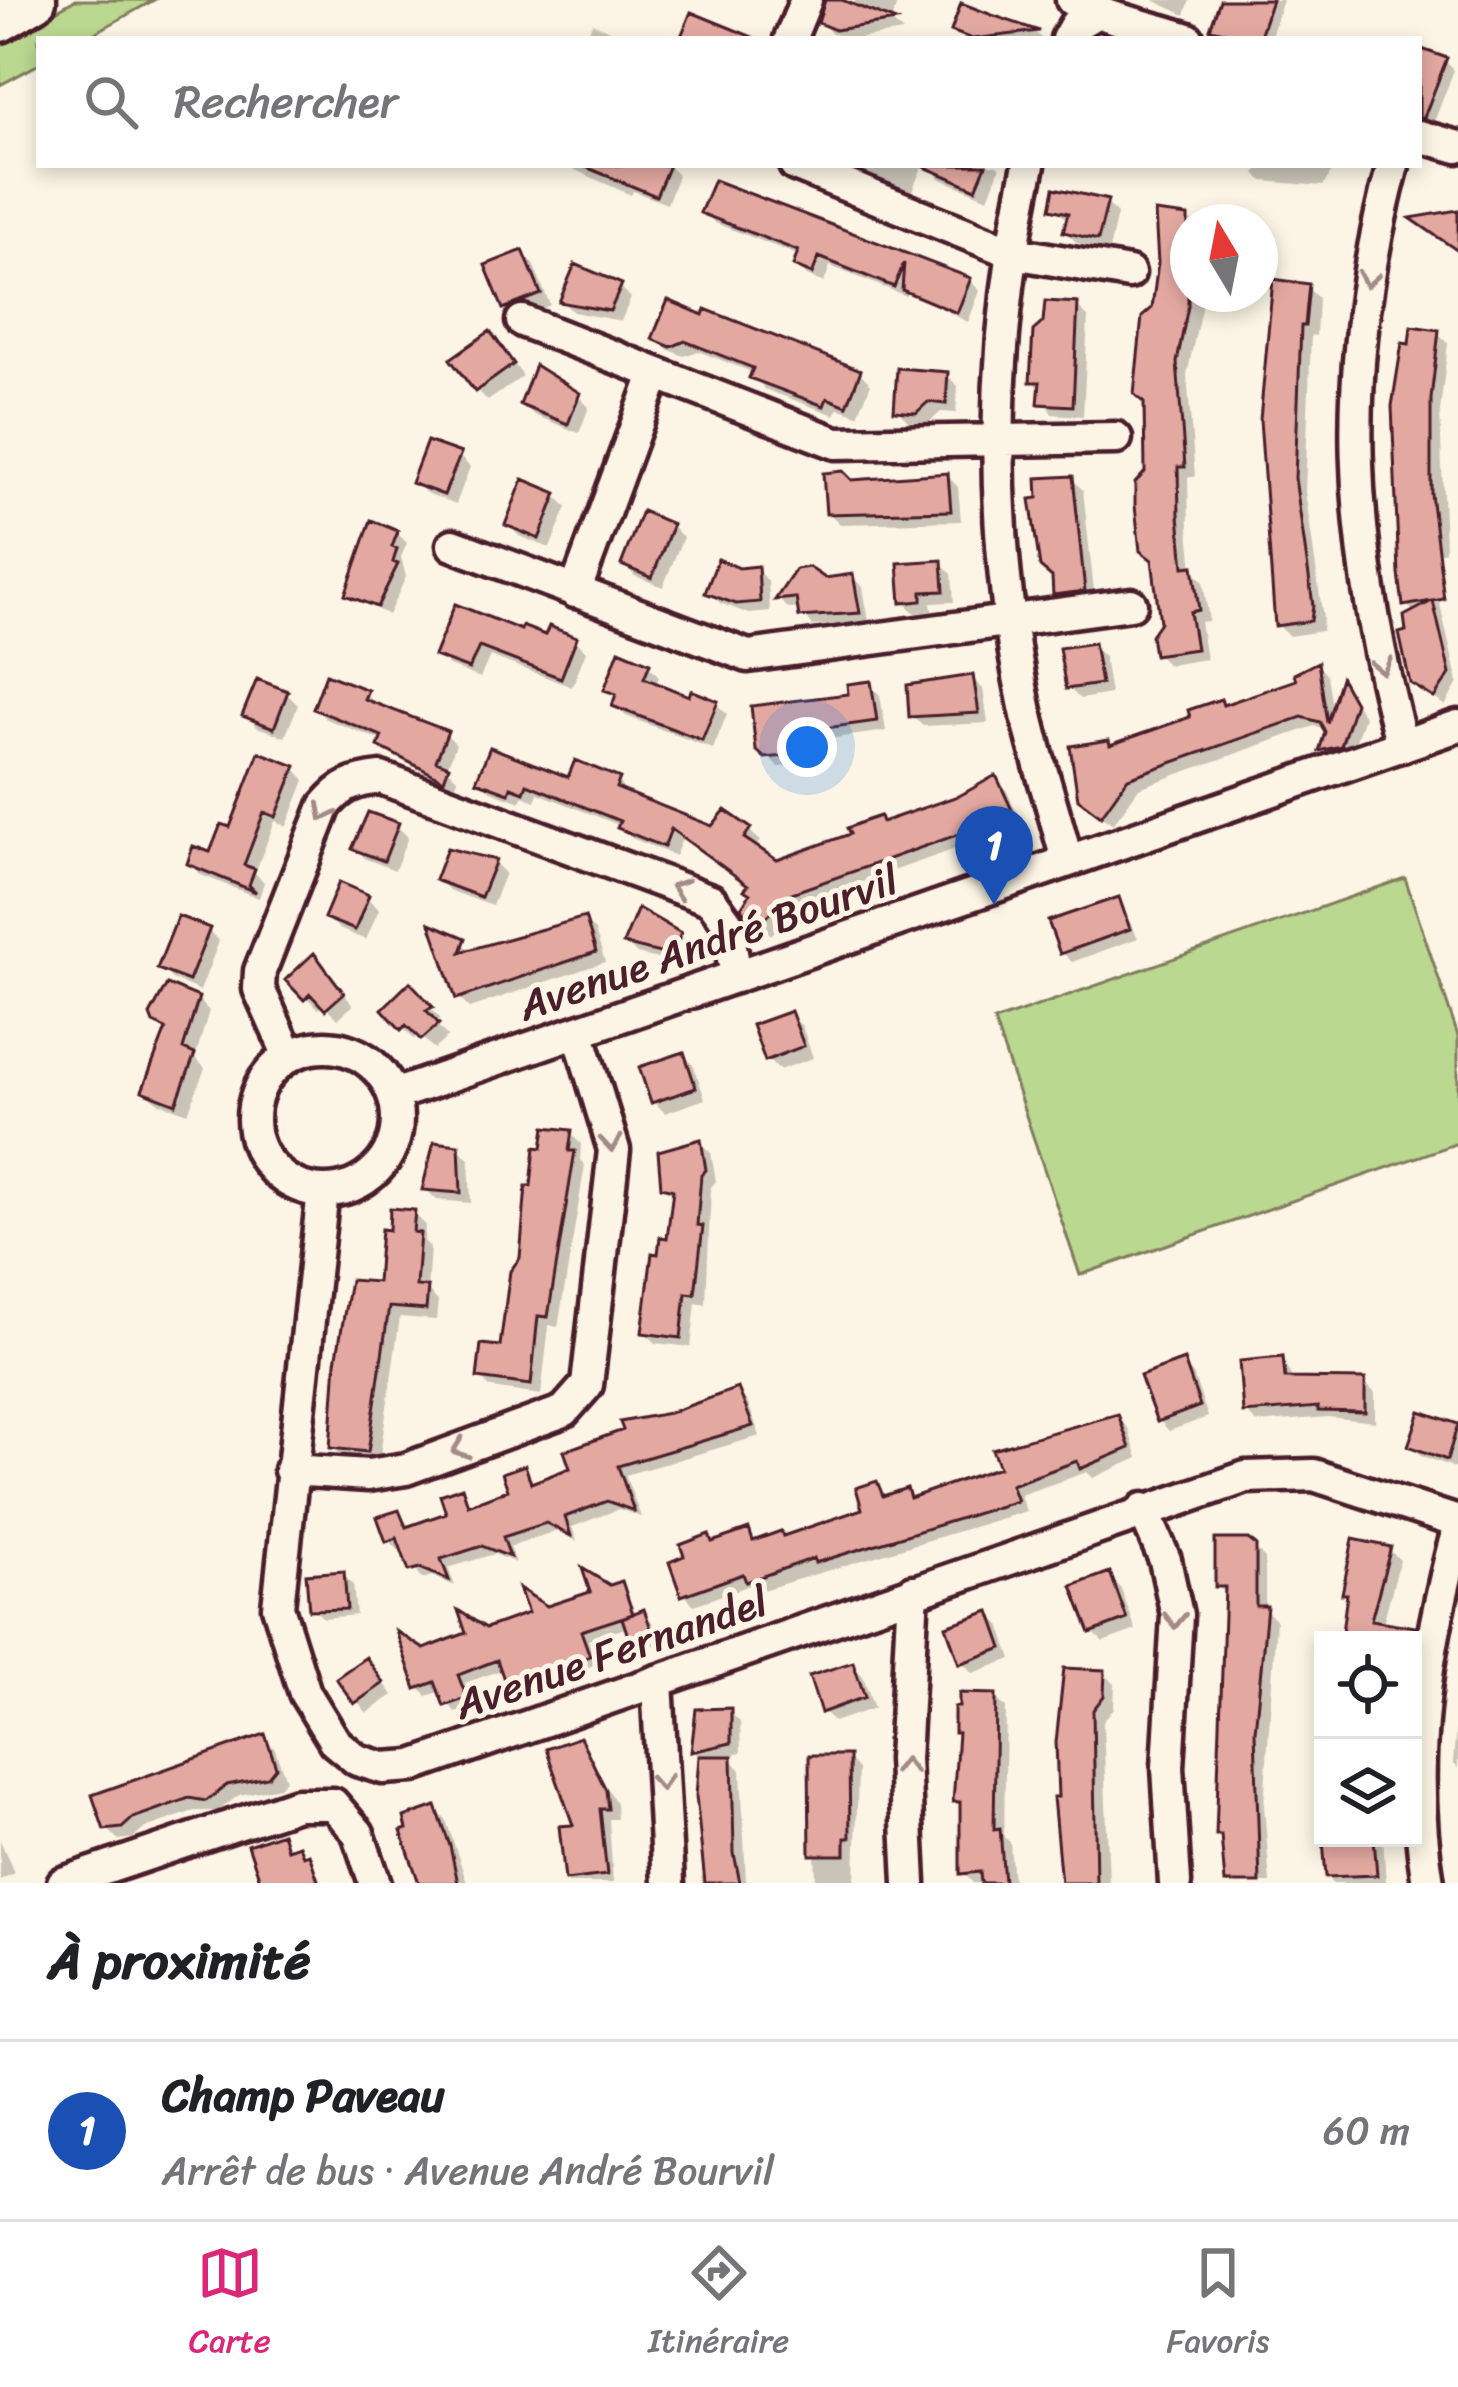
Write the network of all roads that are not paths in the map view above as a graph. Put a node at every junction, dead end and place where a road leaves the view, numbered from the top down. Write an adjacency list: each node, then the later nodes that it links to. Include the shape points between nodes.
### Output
1 (34, 0): 4 (highway)
2 (806, 0): 5 (street)
3 (1083, 7): 6 (street); 7 (street)
4 (0, 20)
5 (791, 36)
6 (1068, 36)
7 (1179, 36)
8 (1422, 137): 9 (street)
9 (1458, 147)
10 (802, 168): 13 (street)
11 (1028, 168): 13 (street)
12 (1392, 168): 24 (street, one-way to 24, via 1361,315 1354,463 1367,601)
13 (1014, 253): 14 (street); 18 (street)
14 (1129, 273)
15 (522, 321): 16 (street)
16 (655, 375): 18 (street, via 836,443); 20 (street)
17 (1116, 438): 18 (street)
18 (999, 441): 22 (street)
19 (454, 545): 20 (street)
20 (575, 592): 22 (street, via 748,656)
21 (1131, 604): 22 (street)
22 (1010, 621): 25 (street)
23 (1458, 726): 24 (street, Avenue André Bourvil)
24 (1402, 746): 25 (street, Avenue André Bourvil)
25 (1067, 861): 26 (street, Avenue André Bourvil)
26 (736, 976): 27 (street, Avenue André Bourvil); 28 (street, one-way to 28, via 727,922 711,900 381,778 358,781 340,787 325,806 260,971 259,989)
27 (578, 1031): 29 (street, Avenue André Bourvil); 31 (street, one-way to 31, via 614,1150 587,1384 564,1411 406,1469)
28 (289, 1056): 29 (street, via 325,1048 362,1056); 30 (street, via 256,1095 257,1145 284,1177)
29 (394, 1095): 30 (street, via 398,1123 374,1172)
30 (323, 1191): 31 (street)
31 (290, 1470): 36 (street, via 278,1607 319,1720)
32 (1143, 1509): 33 (street, Avenue Fernandel, via 1246,1477 1288,1474 1343,1482); 34 (street, Avenue Fernandel); 43 (street, one-way to 43, via 1178,1615 1168,1767)
33 (1458, 1525): 44 (street, via 1433,1622 1418,1739)
34 (913, 1591): 35 (street, Avenue Fernandel); 42 (street, one-way to 34, via 904,1760)
35 (658, 1682): 36 (street, Avenue Fernandel, via 413,1766); 41 (street, one-way to 41)
36 (357, 1760): 37 (street)
37 (333, 1804): 38 (street, via 297,1804); 40 (street, via 358,1833)
38 (95, 1878): 39 (street)
39 (63, 1883)
40 (375, 1883)
41 (668, 1883)
42 (910, 1883)
43 (1175, 1883)
44 (1428, 1883)

